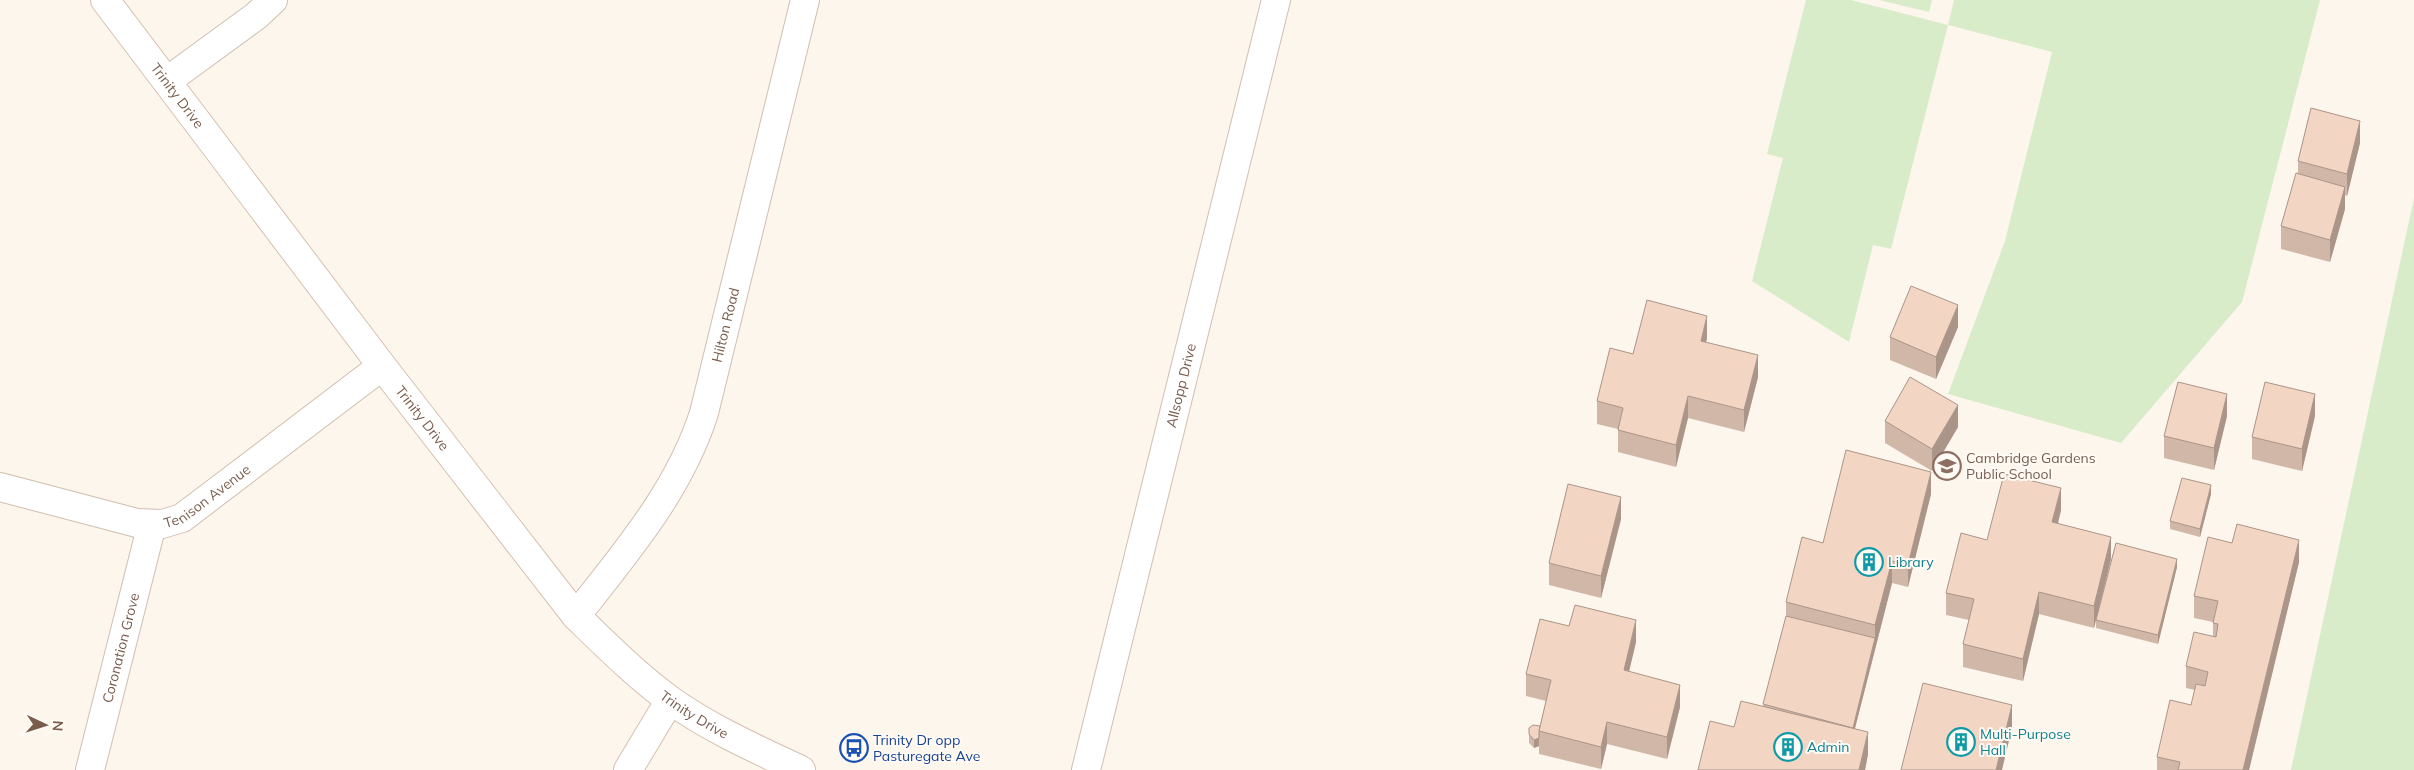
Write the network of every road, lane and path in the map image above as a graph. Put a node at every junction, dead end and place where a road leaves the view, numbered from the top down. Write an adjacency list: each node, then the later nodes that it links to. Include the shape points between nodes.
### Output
1 (105, 0): 5 (street, Trinity Drive)
2 (273, 0): 5 (street)
3 (805, 0): 9 (street, Hilton Road, via 696,438 676,480 653,515)
4 (1276, 0): 14 (street, Allsopp Drive)
5 (167, 81): 6 (street, Trinity Drive)
6 (382, 366): 8 (street, Tenison Avenue, via 182,518); 9 (street, Trinity Drive)
7 (0, 487): 8 (street, Tenison Avenue, via 112,518)
8 (152, 524): 11 (street, Coronation Grove)
9 (576, 616): 10 (street, Trinity Drive)
10 (670, 700): 12 (street); 13 (street, Trinity Drive, via 731,738)
11 (90, 770)
12 (628, 770)
13 (801, 770)
14 (1086, 770)

